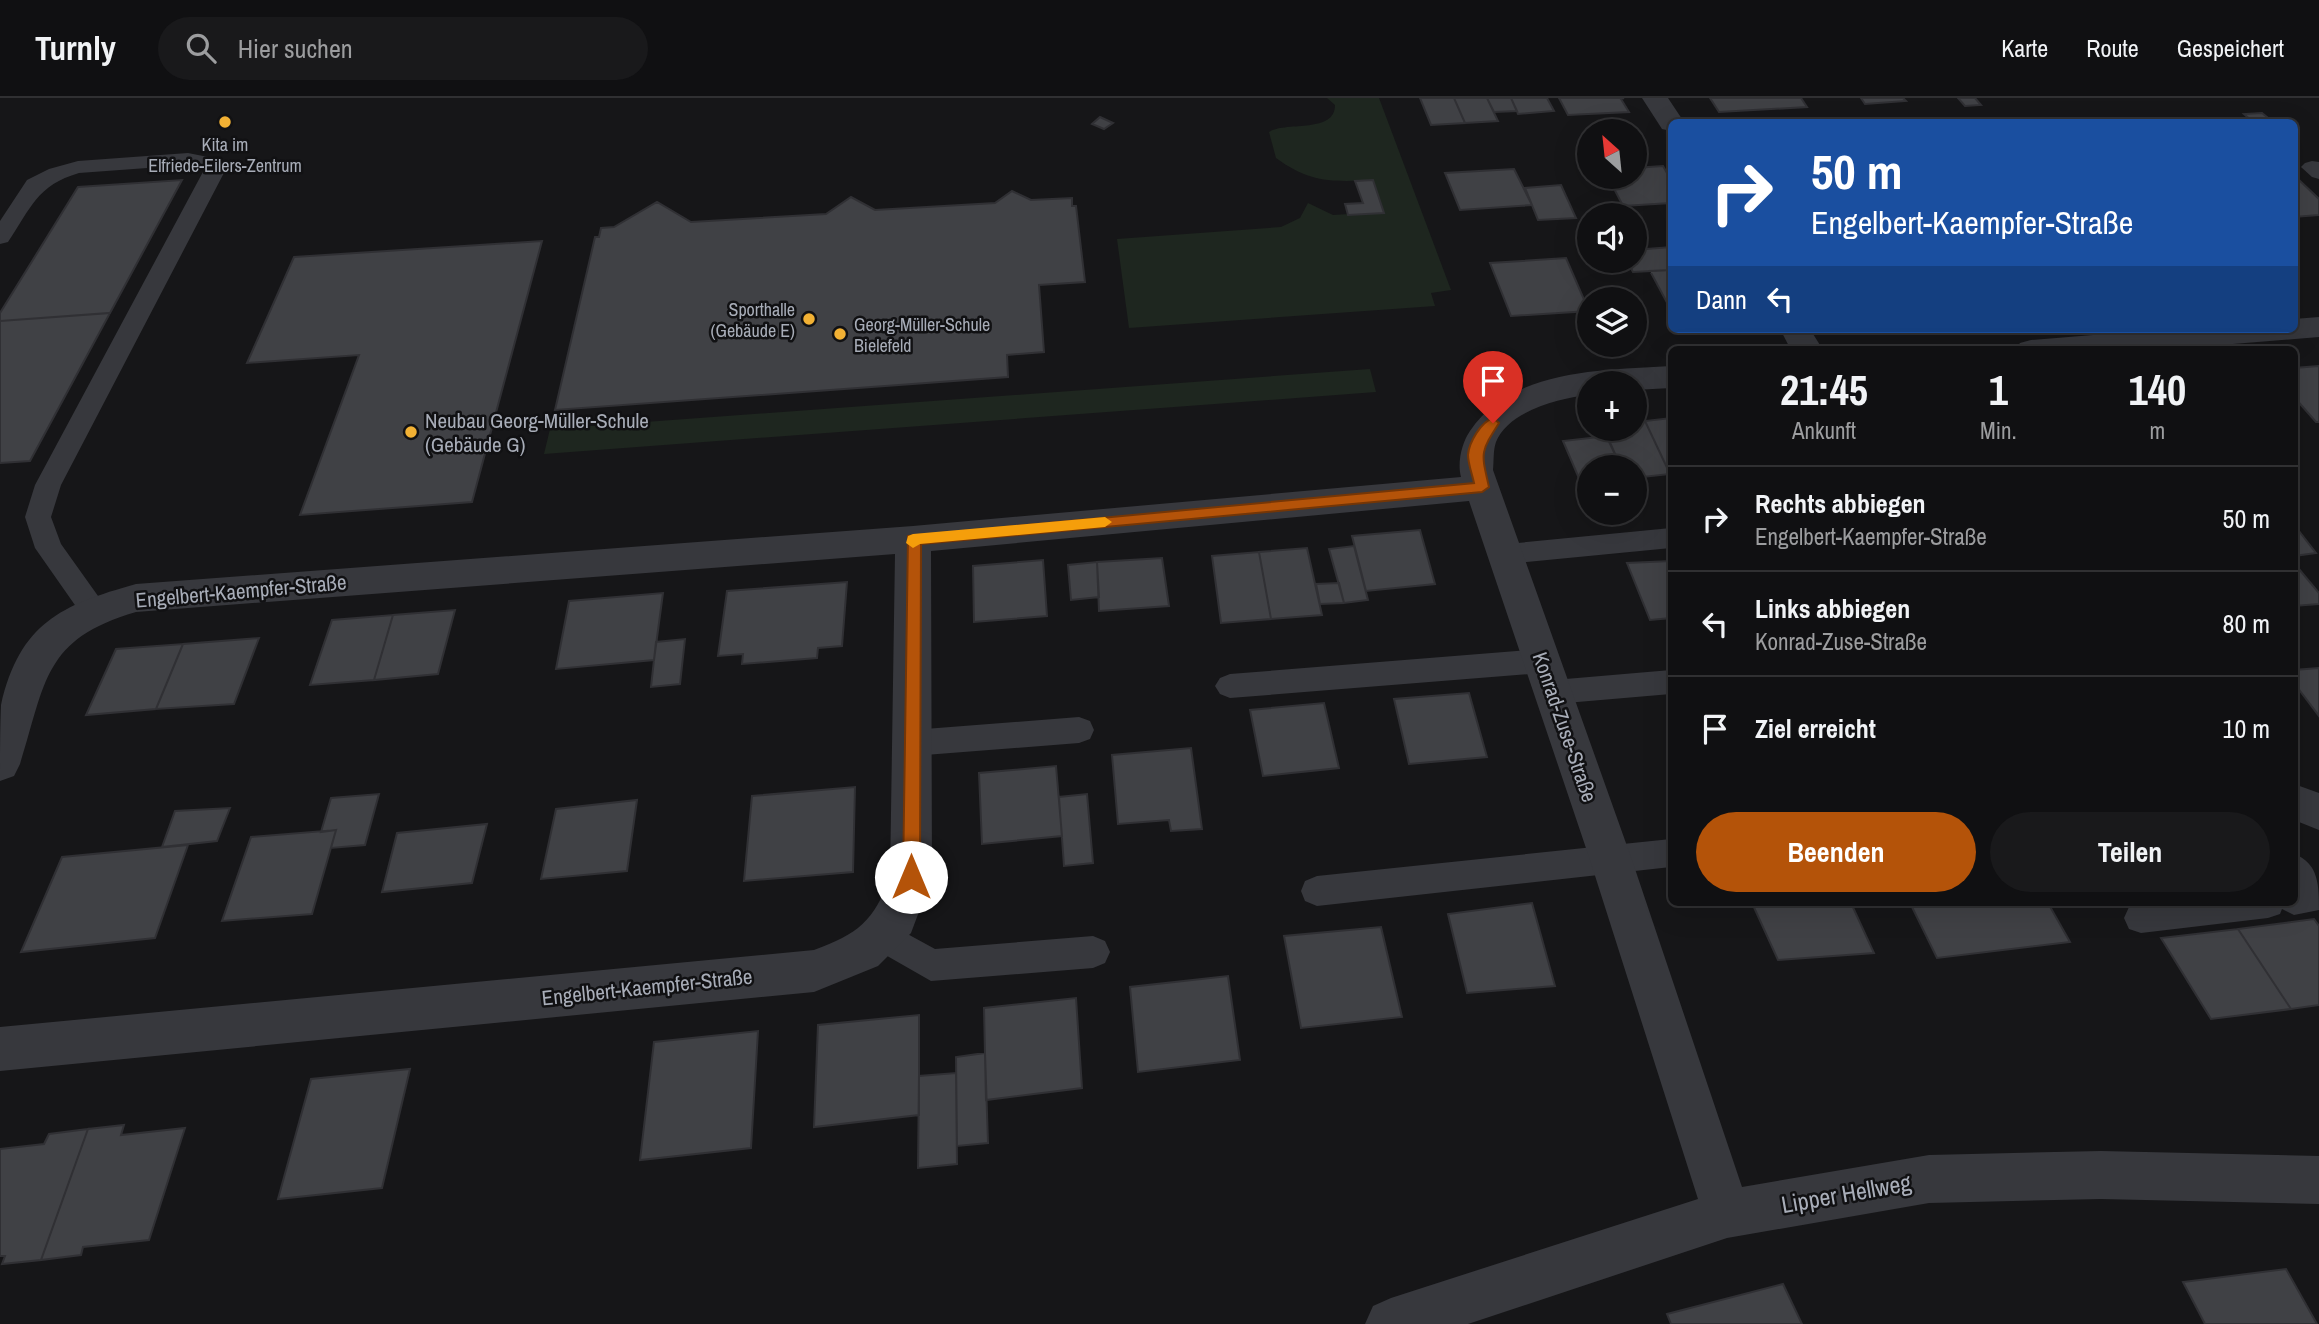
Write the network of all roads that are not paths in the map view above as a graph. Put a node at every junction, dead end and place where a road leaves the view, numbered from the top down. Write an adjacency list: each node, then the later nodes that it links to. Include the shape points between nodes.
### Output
1 (1655, 98): 2 (street)
2 (1668, 119)
3 (0, 237): 13 (lane, via 36,185 56,173 78,167 188,159 215,169 48,485 38,517 49,548)
4 (2319, 327): 5 (street)
5 (2298, 329)
6 (2242, 333): 7 (street)
7 (2081, 346)
8 (1668, 377): 9 (street, Konrad-Zuse-Straße, via 1582,383 1513,407 1481,437 1475,454)
9 (1482, 487): 11 (street, Engelbert-Kaempfer-Straße); 12 (street, Konrad-Zuse-Straße)
10 (1668, 538): 12 (lane)
11 (913, 540): 13 (street, Engelbert-Kaempfer-Straße, via 136,597); 18 (street, Engelbert-Kaempfer-Straße)
12 (1507, 554): 14 (street, Konrad-Zuse-Straße)
13 (94, 610): 19 (street, Engelbert-Kaempfer-Straße, via 64,627 36,657)
14 (1548, 676): 15 (lane); 16 (lane); 23 (street, Konrad-Zuse-Straße)
15 (1668, 682)
16 (1230, 686)
17 (1079, 730): 18 (lane)
18 (912, 743): 29 (street, Engelbert-Kaempfer-Straße, via 911,877 896,919)
19 (0, 764)
20 (2298, 803): 21 (street)
21 (2319, 812)
22 (1668, 853): 23 (lane)
23 (1611, 860): 25 (lane); 33 (street, Konrad-Zuse-Straße)
24 (2298, 874): 26 (lane, via 2314,897)
25 (1317, 891)
26 (2298, 899)
27 (2243, 906): 28 (lane)
28 (2141, 918)
29 (880, 934): 30 (lane, via 931,965); 31 (street, Engelbert-Kaempfer-Straße, via 863,952 814,971)
30 (1093, 952)
31 (0, 1049)
32 (2316, 1184): 33 (street, Lipper Hellweg, via 2101,1175 1929,1179)
33 (1727, 1214): 34 (street, Lipper Hellweg)
34 (1391, 1324)

